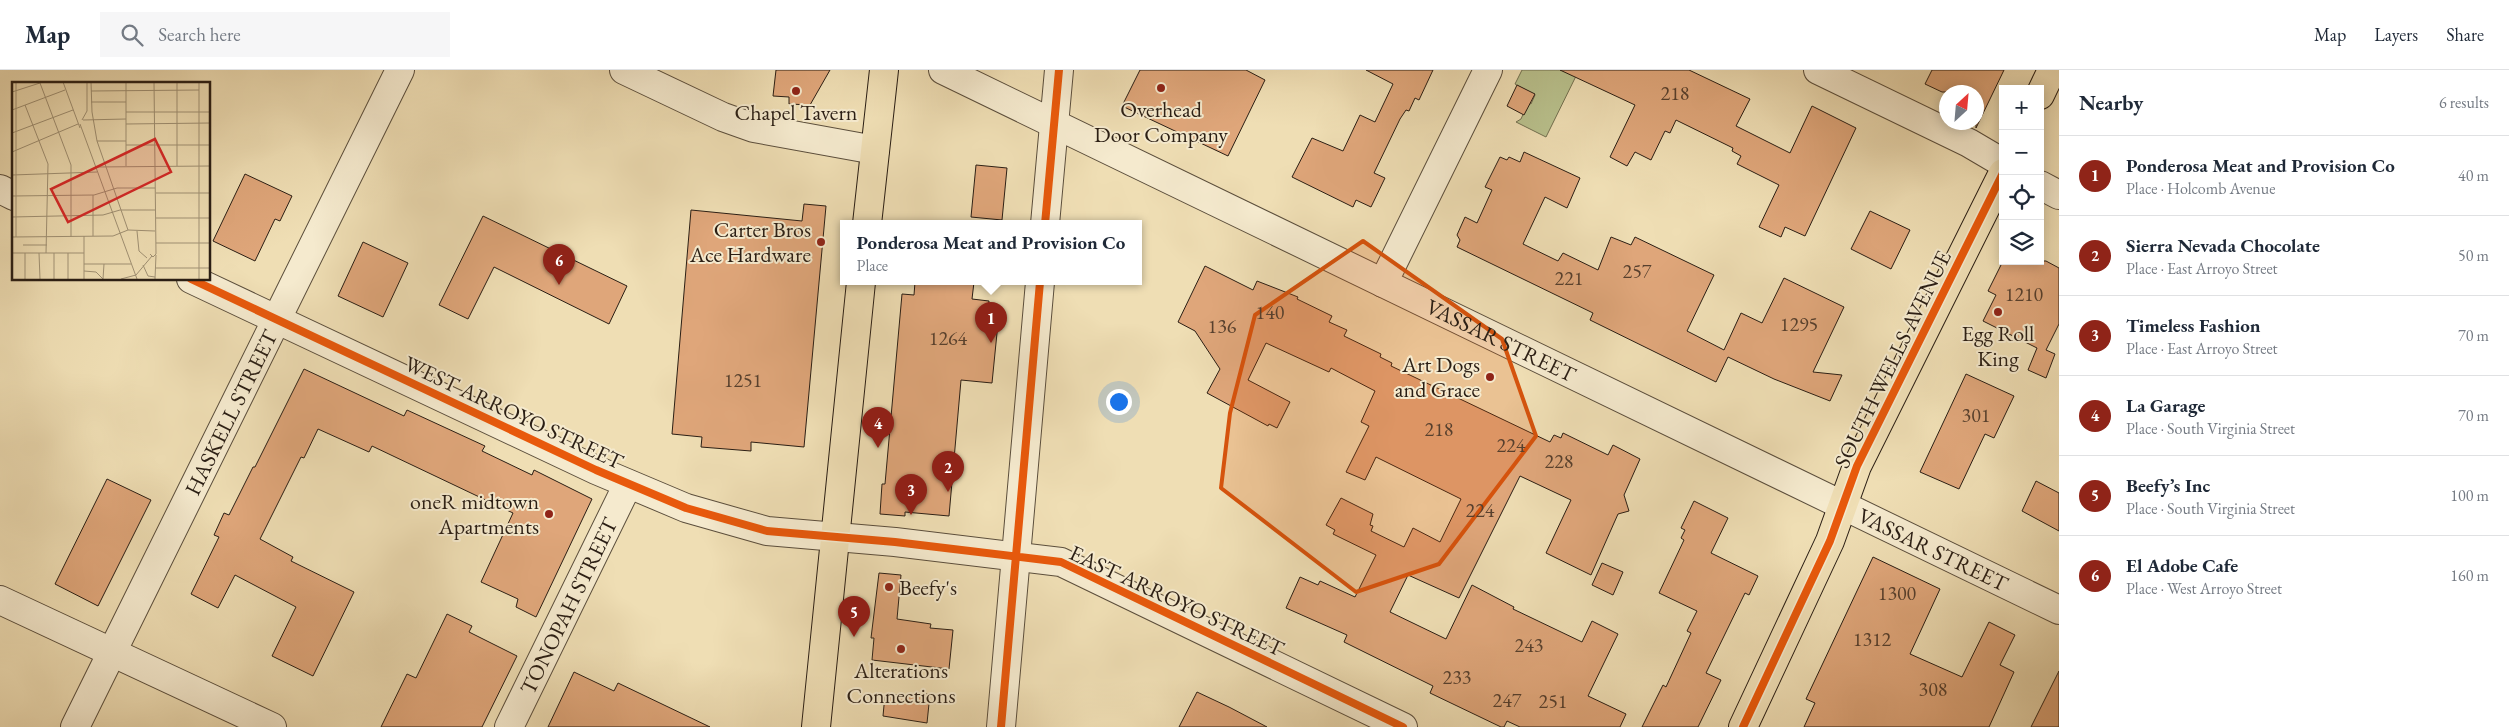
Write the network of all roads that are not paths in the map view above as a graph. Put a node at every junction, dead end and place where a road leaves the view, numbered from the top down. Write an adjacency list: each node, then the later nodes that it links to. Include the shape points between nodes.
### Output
1 (400, 70): 24 (street, HASKELL STREET)
2 (624, 70): 11 (street, via 754,128)
3 (884, 70): 11 (main road)
4 (942, 70): 10 (street, VASSAR STREET)
5 (1059, 70): 10 (street)
6 (1488, 70): 21 (street)
7 (1818, 70): 12 (street)
8 (2052, 70): 9 (main road)
9 (2044, 87)
10 (1054, 124): 19 (street); 21 (street, VASSAR STREET)
11 (875, 150): 18 (main road)
12 (1999, 161)
13 (2002, 175): 26 (main road, SOUTH WELLS AVENUE, via 1857,466)
14 (2044, 187): 17 (street)
15 (0, 189): 16 (street)
16 (12, 195)
17 (2059, 195)
18 (867, 220)
19 (1045, 220)
20 (193, 280): 24 (street, WEST ARROYO STREET)
21 (1383, 284): 26 (street, VASSAR STREET)
22 (861, 285): 27 (main road)
23 (1040, 285): 28 (street)
24 (277, 319): 25 (street, WEST ARROYO STREET); 31 (street, HASKELL STREET)
25 (628, 484): 27 (street, WEST ARROYO STREET, via 725,521 767,531); 34 (street, TONOPAH STREET)
26 (1843, 505): 30 (street, VASSAR STREET); 38 (main road, SOUTH WELLS AVENUE, via 1830,541)
27 (835, 538): 28 (street, EAST ARROYO STREET); 35 (main road)
28 (1015, 556): 36 (street); 37 (street, EAST ARROYO STREET, via 1060,562)
29 (0, 600): 31 (street)
30 (2059, 610)
31 (112, 652): 32 (street, HASKELL STREET); 33 (street)
32 (75, 727)
33 (272, 727)
34 (509, 727)
35 (816, 727)
36 (1001, 727)
37 (1403, 727)
38 (1743, 727)

